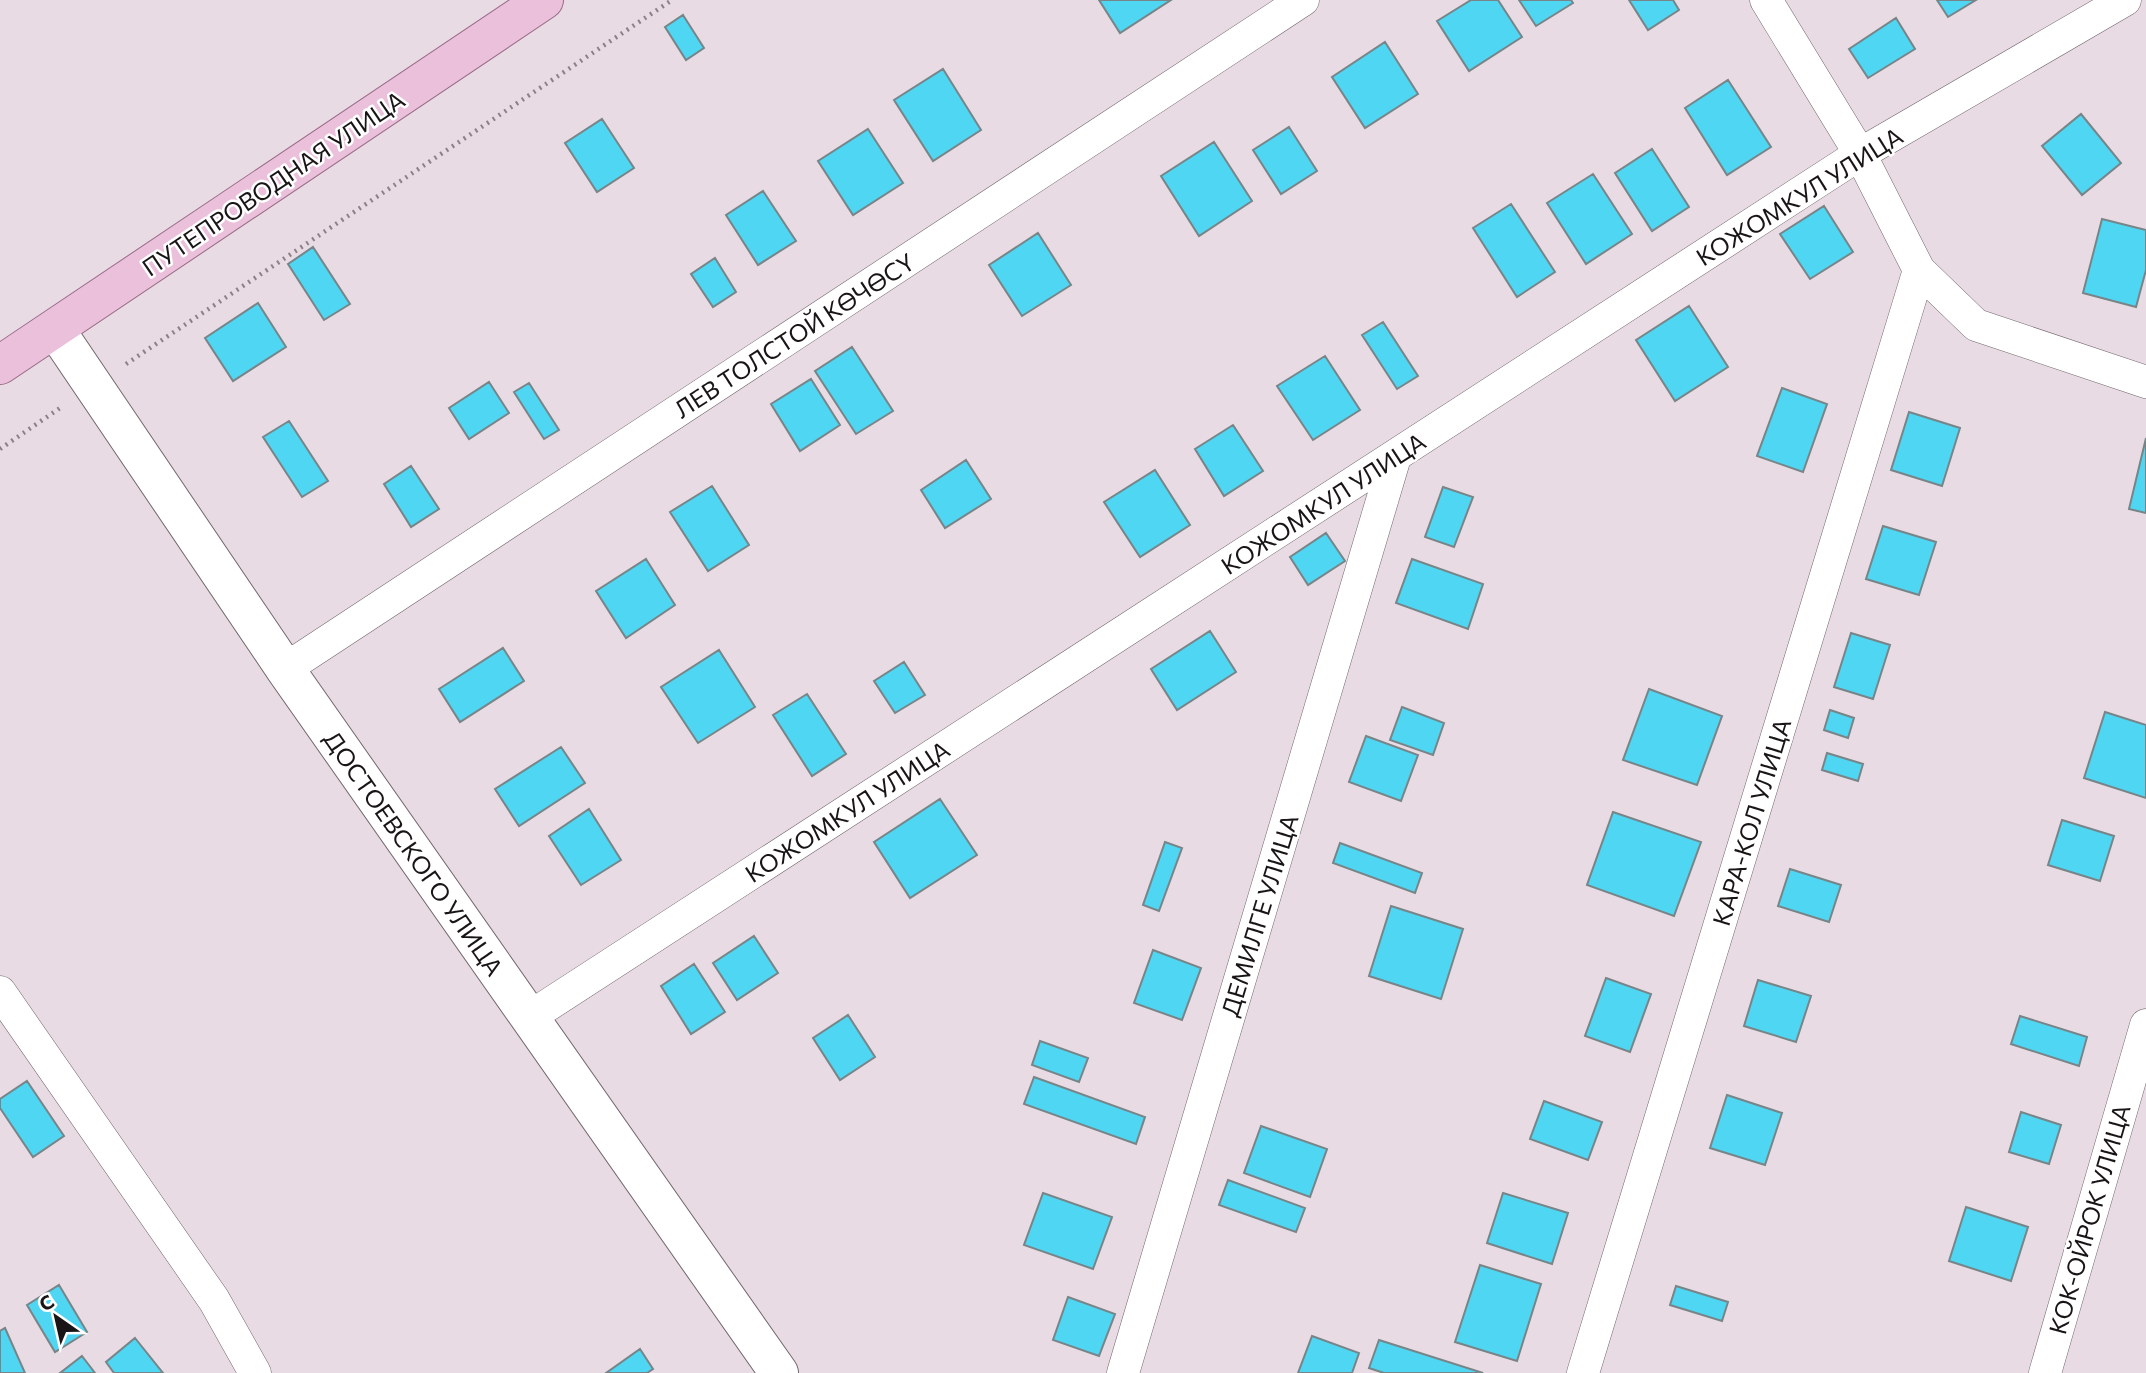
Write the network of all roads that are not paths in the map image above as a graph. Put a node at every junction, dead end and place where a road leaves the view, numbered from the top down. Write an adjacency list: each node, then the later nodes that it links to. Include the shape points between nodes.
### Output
1 (544, 0): 7 (main road, ПУТЕПРОВОДНАЯ УЛИЦА)
2 (1303, 0): 11 (street, ЛЕВ ТОЛСТОЙ КӨЧӨСҮ)
3 (1766, 0): 5 (street)
4 (2125, 0): 5 (street, КОЖОМКУЛ УЛИЦА)
5 (1860, 154): 6 (street); 10 (street, КОЖОМКУЛ УЛИЦА)
6 (1919, 270): 9 (street, via 1976,325); 18 (street, КАРА-КОЛ УЛИЦА)
7 (55, 329): 8 (main road, ПУТЕПРОВОДНАЯ УЛИЦА); 11 (street, ДОСТОЕВСКОГО УЛИЦА)
8 (0, 365)
9 (2146, 382)
10 (1395, 457): 13 (street, КОЖОМКУЛ УЛИЦА); 17 (street, ДЕМИЛГЕ УЛИЦА)
11 (285, 669): 13 (street, ДОСТОЕВСКОГО УЛИЦА)
12 (0, 992): 15 (street, via 214,1300)
13 (528, 1018): 16 (street, ДОСТОЕВСКОГО УЛИЦА)
14 (2146, 1025): 19 (street, КОК-ОЙРОК УЛИЦА)
15 (255, 1373)
16 (779, 1373)
17 (1123, 1373)
18 (1583, 1373)
19 (2045, 1373)

